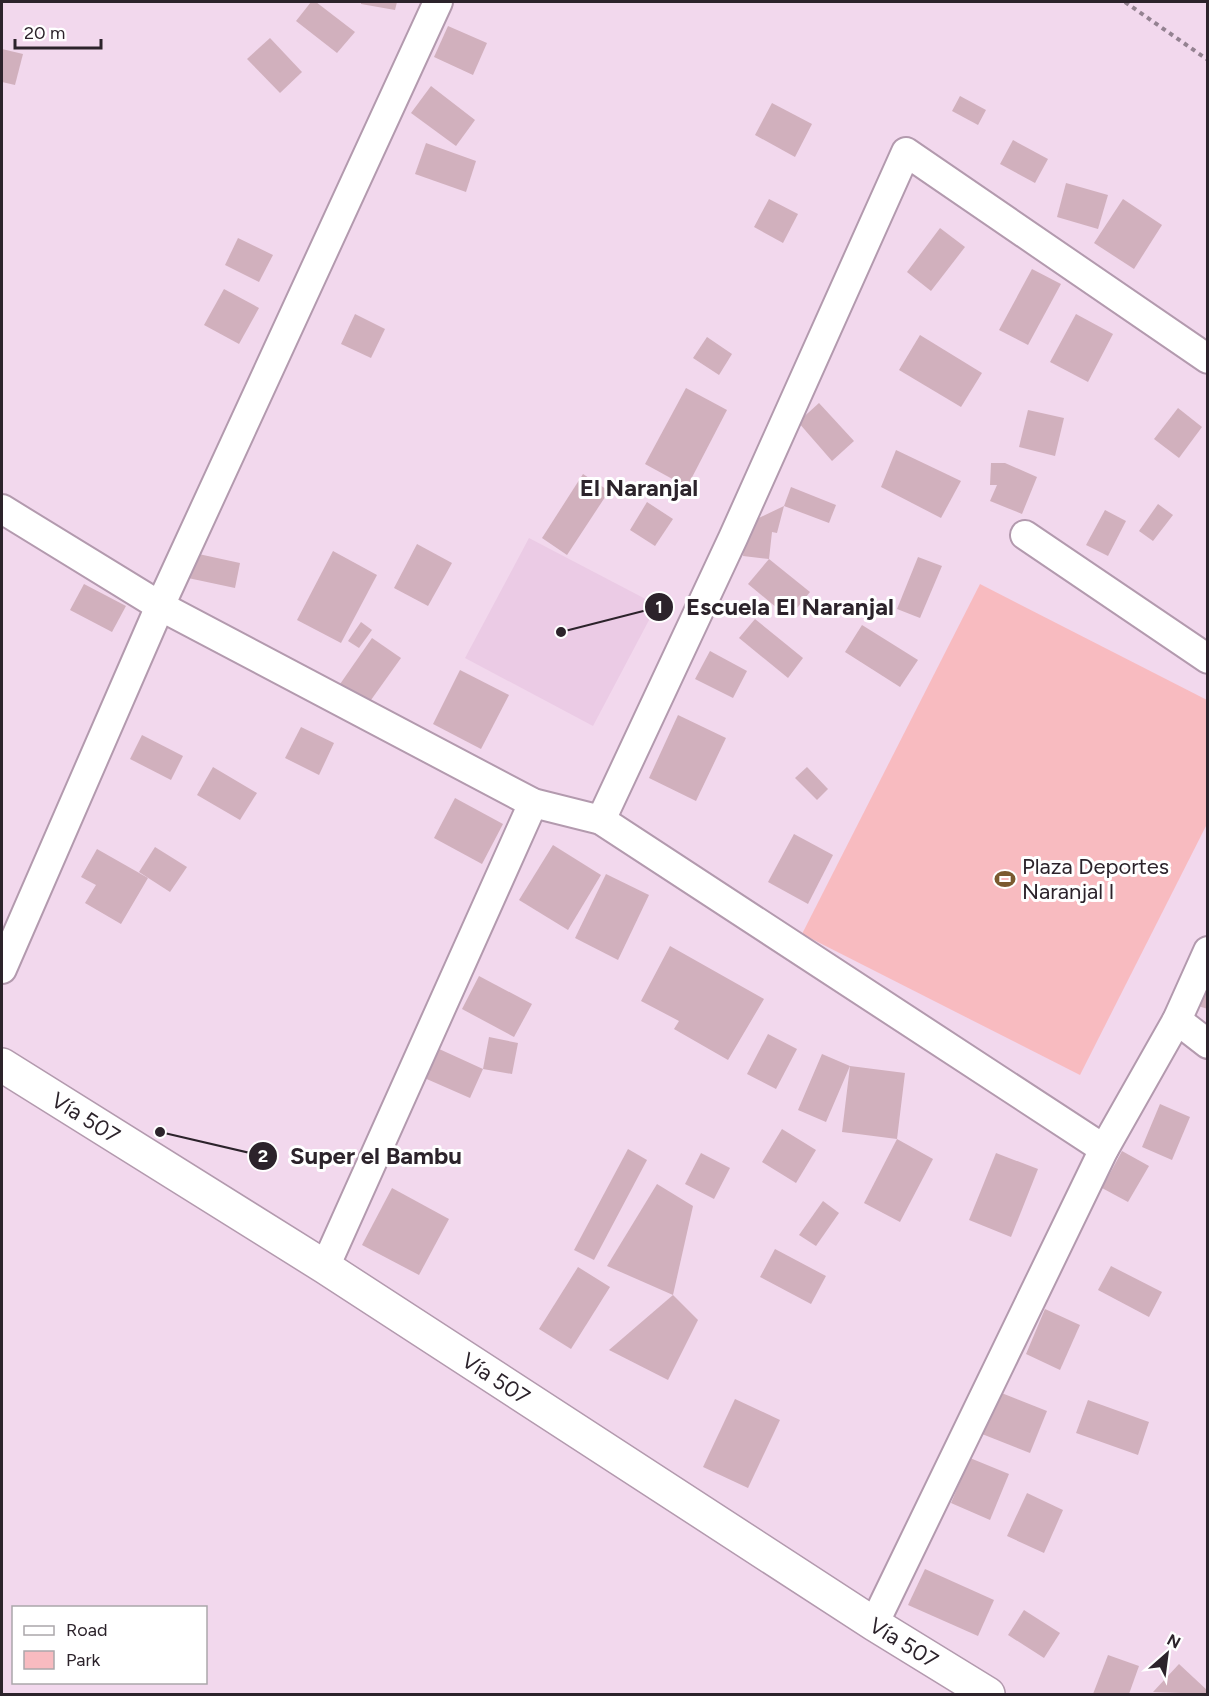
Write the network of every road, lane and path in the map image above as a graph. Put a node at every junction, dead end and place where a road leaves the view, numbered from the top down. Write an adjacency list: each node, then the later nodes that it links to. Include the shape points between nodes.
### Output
1 (438, 2): 7 (street)
2 (1125, 2): 3 (path)
3 (1208, 60)
4 (1208, 358): 10 (street, via 906,152 738,528)
5 (2, 509): 7 (street)
6 (1025, 535): 8 (street)
7 (160, 606): 9 (street); 12 (street)
8 (1208, 659)
9 (533, 803): 10 (street); 17 (street)
10 (600, 820): 16 (street)
11 (1208, 951): 13 (street)
12 (2, 969)
13 (1177, 1020): 14 (street); 16 (street)
14 (1208, 1044)
15 (2, 1065): 17 (street, Vía 507)
16 (1104, 1149): 18 (street)
17 (325, 1267): 18 (street, Vía 507)
18 (874, 1624): 19 (street, Vía 507)
19 (988, 1695)

